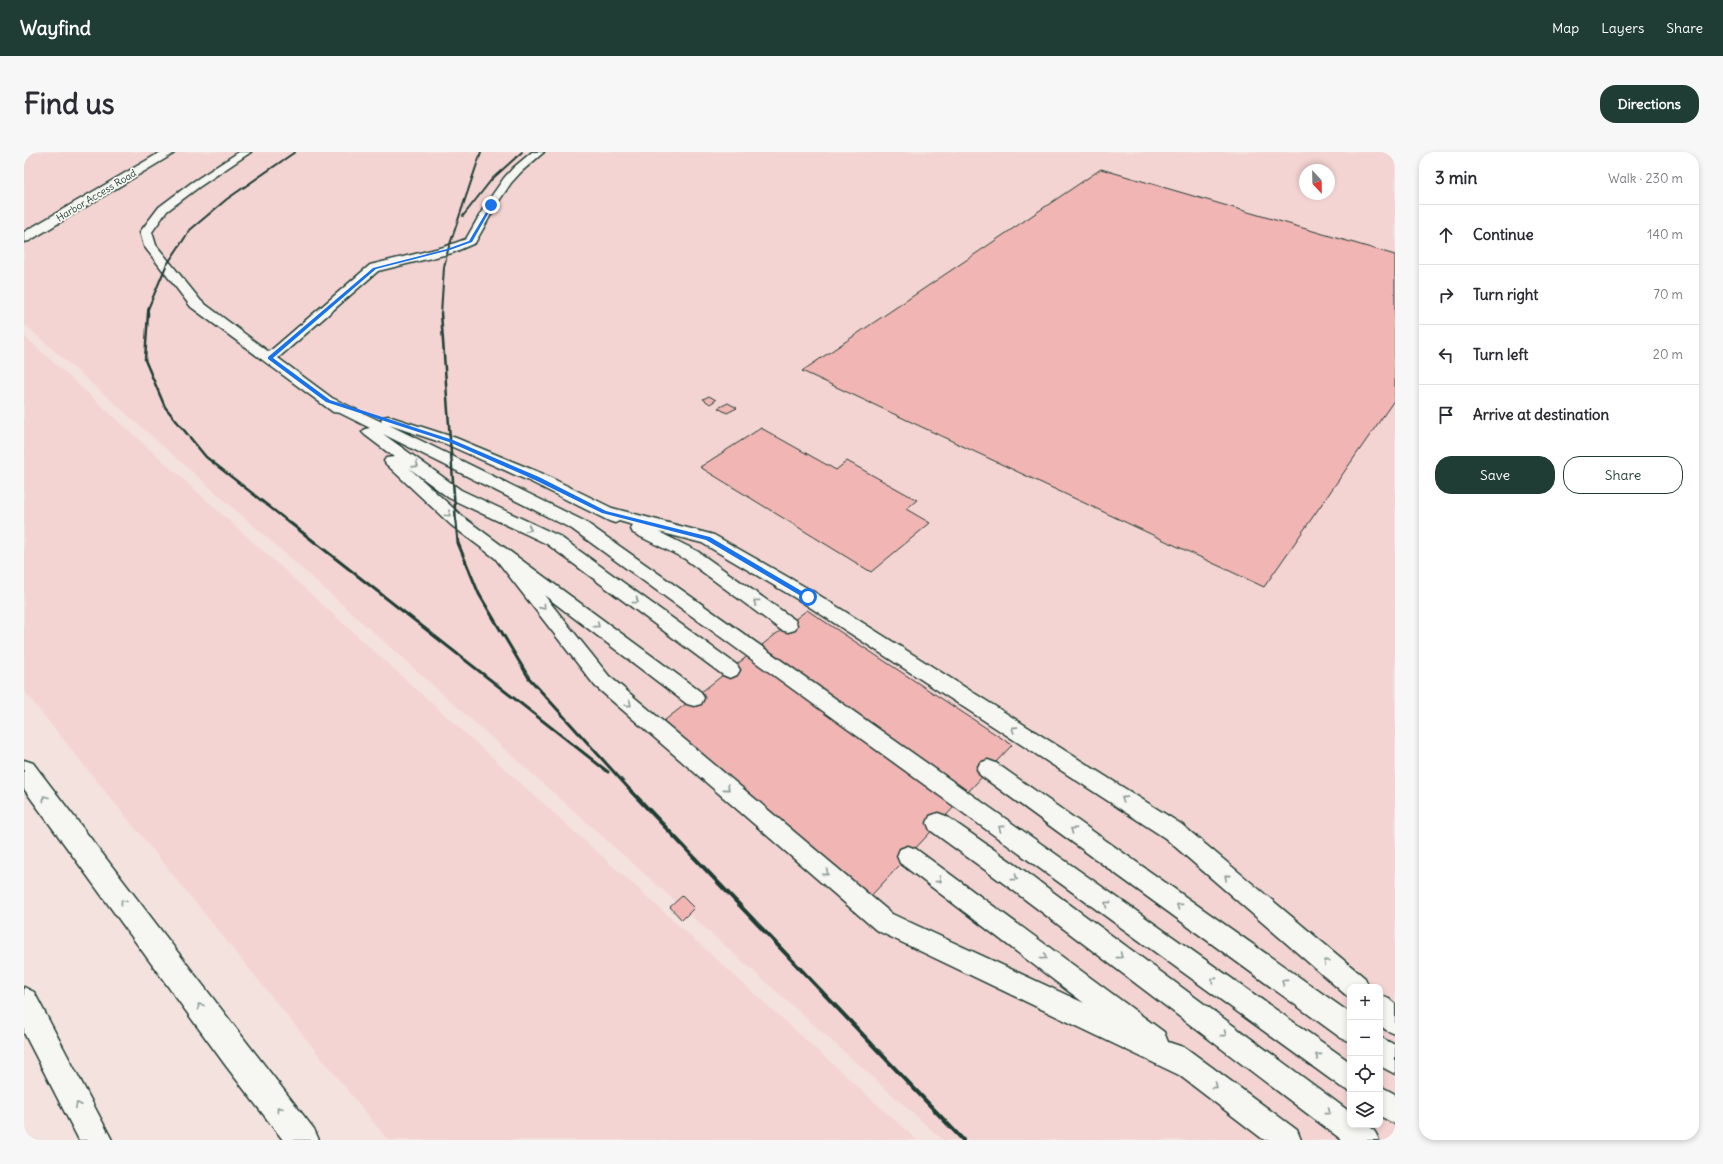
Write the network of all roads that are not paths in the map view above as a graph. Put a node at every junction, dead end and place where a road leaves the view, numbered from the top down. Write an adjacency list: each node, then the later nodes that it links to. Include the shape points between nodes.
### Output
1 (169, 152): 4 (main road, Harbor Access Road)
2 (246, 152): 5 (lane, via 195,184 163,209 146,232 150,246 196,304)
3 (539, 152): 5 (lane, via 508,181 484,215 471,241 448,250 374,268)
4 (24, 238)
5 (270, 358): 6 (lane)
6 (328, 401): 7 (lane, via 451,441 537,478); 8 (lane, one-way to 8, via 457,521); 10 (lane, one-way to 10, via 455,494 553,540); 24 (lane, one-way to 6, via 578,525)
7 (604, 512): 9 (lane, one-way to 7, via 691,555); 16 (lane, one-way to 7, via 1173,831 808,597 708,539)
8 (501, 554): 11 (lane, one-way to 11); 23 (lane, one-way to 23, via 602,681 884,922)
9 (788, 625)
10 (730, 670)
11 (694, 698)
12 (988, 769): 20 (lane, one-way to 12)
13 (24, 770): 28 (main road, one-way to 13)
14 (938, 823): 30 (lane, one-way to 30)
15 (908, 856): 23 (lane, one-way to 23)
16 (1352, 984)
17 (24, 1002): 27 (main road, one-way to 17)
18 (1383, 1011): 19 (lane)
19 (1395, 1021)
20 (1347, 1027)
21 (1383, 1052): 22 (lane)
22 (1395, 1061)
23 (1187, 1065): 29 (lane, one-way to 29)
24 (1347, 1076)
25 (1383, 1102): 26 (lane)
26 (1395, 1110)
27 (96, 1140)
28 (303, 1140)
29 (1287, 1140)
30 (1365, 1140)

